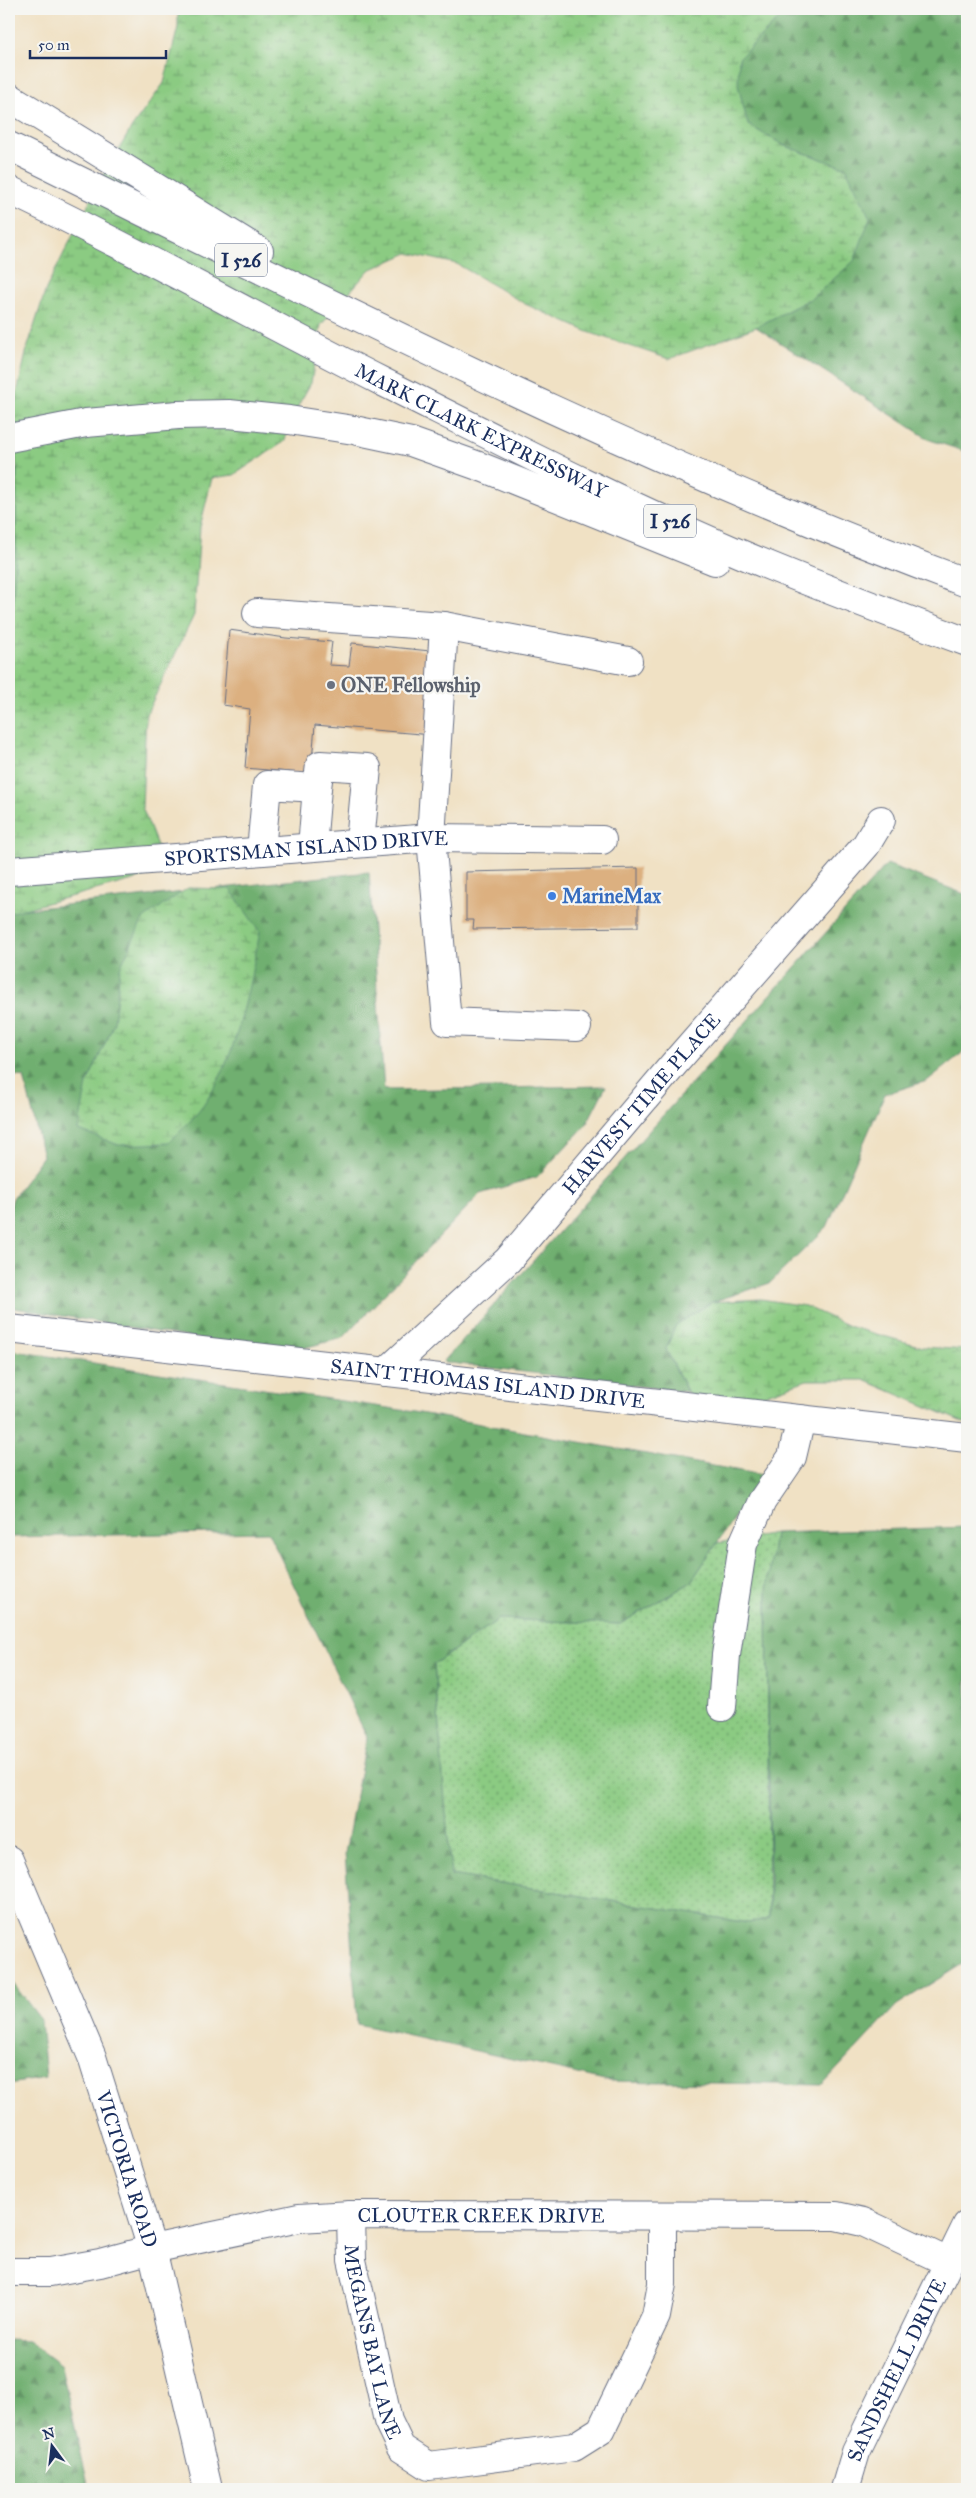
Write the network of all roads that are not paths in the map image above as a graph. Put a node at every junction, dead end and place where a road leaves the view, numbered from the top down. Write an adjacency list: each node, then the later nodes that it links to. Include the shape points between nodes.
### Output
1 (9, 97): 4 (main road)
2 (9, 146): 4 (main road, I 526)
3 (9, 190): 7 (main road, MARK CLARK EXPRESSWAY / I 526, via 537,459 732,550)
4 (406, 342): 6 (main road, I 526, via 665,462)
5 (9, 438): 7 (main road, via 86,423 178,415 229,414 354,430 411,442 484,468 720,563)
6 (967, 583)
7 (874, 608): 10 (main road, MARK CLARK EXPRESSWAY / I 526)
8 (257, 613): 9 (main road)
9 (444, 626): 11 (main road); 14 (main road)
10 (967, 642)
11 (628, 661)
12 (317, 788): 16 (main road, via 320,766 367,768); 17 (main road); 18 (main road, via 267,785)
13 (881, 820): 22 (main road, HARVEST TIME PLACE, via 866,844 508,1260)
14 (430, 838): 15 (main road, SPORTSMAN ISLAND DRIVE); 16 (main road, SPORTSMAN ISLAND DRIVE); 20 (main road, via 447,1022)
15 (602, 840)
16 (360, 844): 17 (main road, SPORTSMAN ISLAND DRIVE)
17 (312, 847): 18 (main road, SPORTSMAN ISLAND DRIVE)
18 (261, 852): 19 (main road, SPORTSMAN ISLAND DRIVE)
19 (9, 871)
20 (576, 1028)
21 (9, 1329): 22 (main road, SAINT THOMAS ISLAND DRIVE)
22 (386, 1372): 23 (main road, SAINT THOMAS ISLAND DRIVE)
23 (801, 1419): 24 (main road, SAINT THOMAS ISLAND DRIVE); 25 (main road, via 792,1456 762,1502 743,1544 726,1655)
24 (967, 1438)
25 (722, 1707)
26 (9, 1860): 30 (main road, VICTORIA ROAD, via 92,2057)
27 (351, 2214): 28 (main road, CLOUTER CREEK DRIVE); 28 (main road, MEGANS BAY LANE, via 352,2260 388,2421 401,2448 429,2466 574,2448 601,2430 656,2316 662,2284); 30 (main road, CLOUTER CREEK DRIVE, via 299,2218)
28 (662, 2216): 31 (main road, CLOUTER CREEK DRIVE, via 836,2216 863,2222)
29 (967, 2225): 31 (main road, SANDSHELL DRIVE)
30 (152, 2250): 32 (main road, CLOUTER CREEK DRIVE, via 50,2272); 33 (main road, VICTORIA ROAD)
31 (948, 2262): 34 (main road, SANDSHELL DRIVE, via 856,2452)
32 (9, 2272)
33 (208, 2489)
34 (844, 2489)

